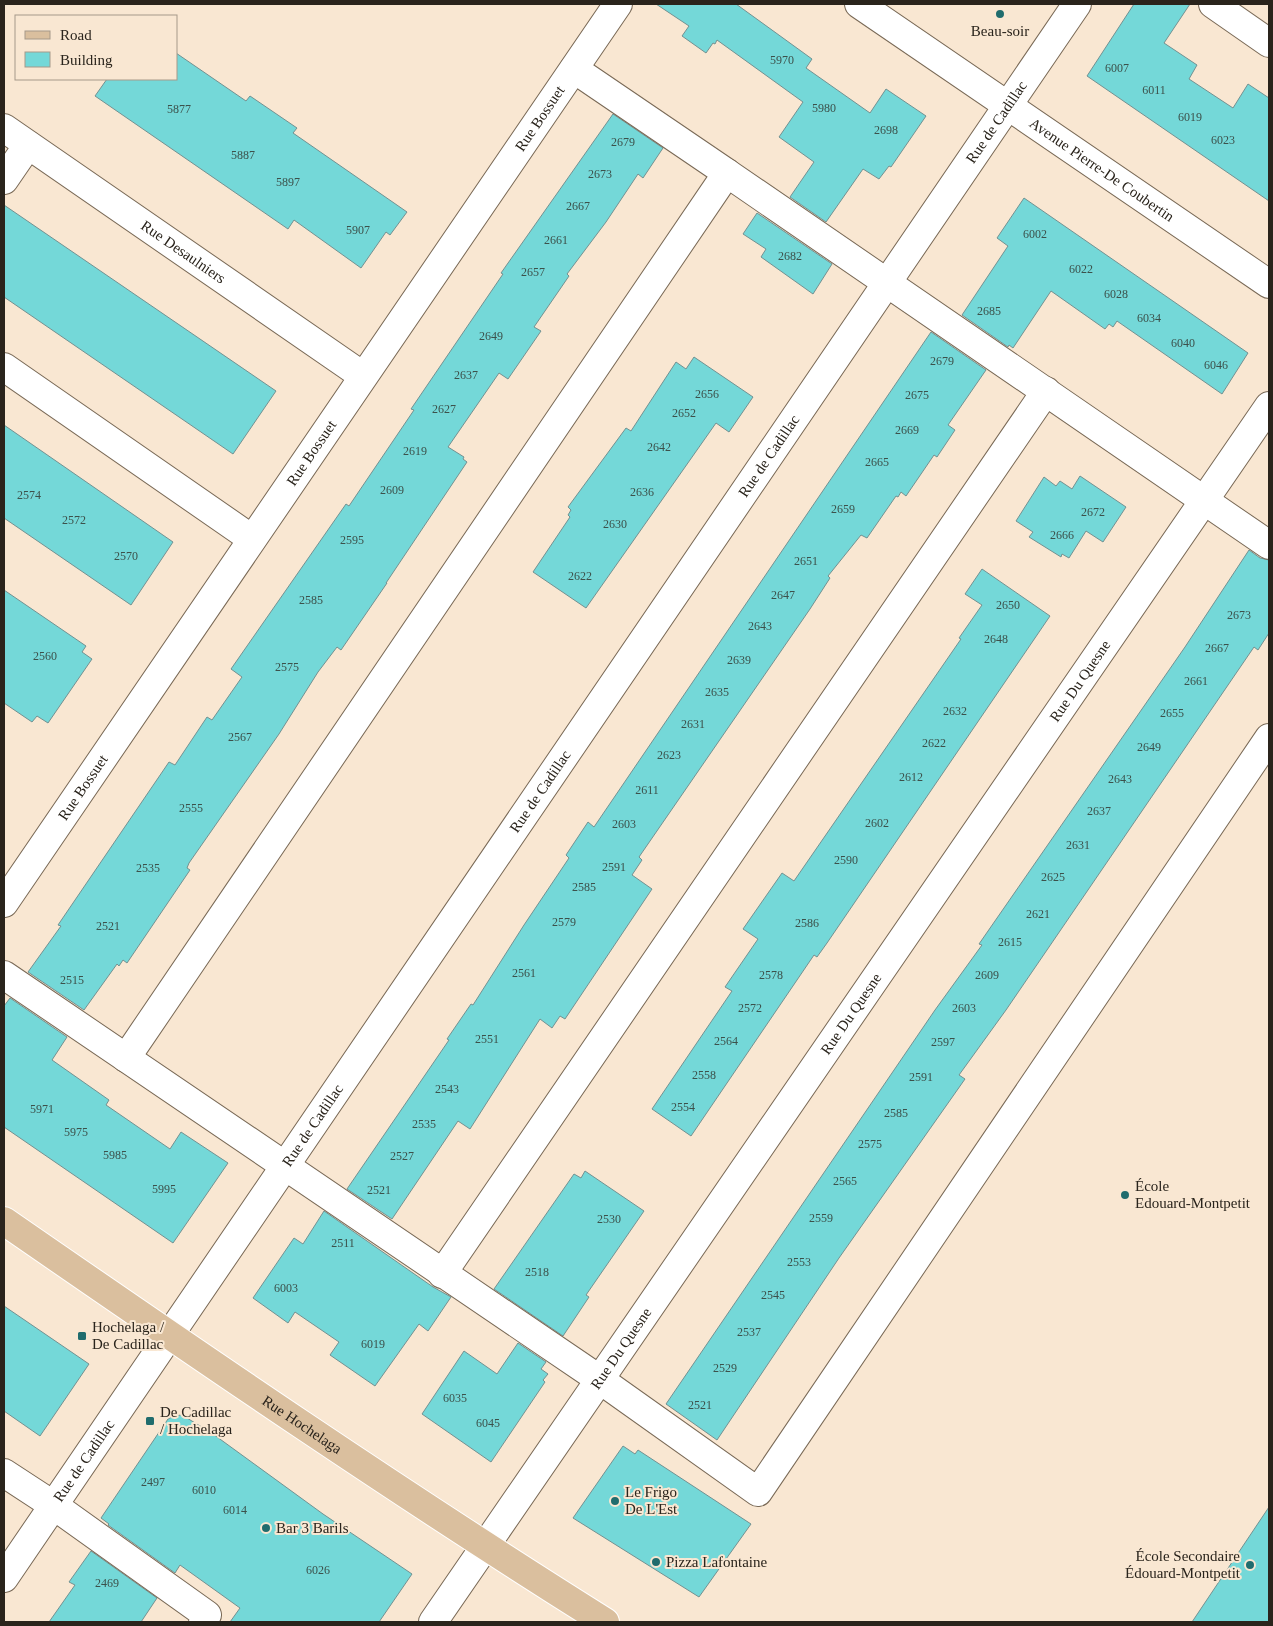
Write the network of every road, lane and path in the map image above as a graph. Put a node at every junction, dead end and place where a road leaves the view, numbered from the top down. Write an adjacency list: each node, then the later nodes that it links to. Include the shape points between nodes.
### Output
1 (618, 4): 6 (street, Rue Bossuet)
2 (859, 4): 7 (street, Avenue Pierre-De Coubertin)
3 (1078, 4): 7 (street, Rue de Cadillac)
4 (1212, 4): 5 (street)
5 (1269, 43)
6 (574, 69): 10 (street); 15 (street, Rue Bossuet)
7 (1008, 105): 12 (street, Rue de Cadillac); 13 (street, Avenue Pierre-De Coubertin)
8 (4, 128): 9 (street, Rue Desaulniers)
9 (28, 145): 11 (street); 15 (street, Rue Desaulniers)
10 (727, 173): 12 (street); 24 (street)
11 (4, 180)
12 (886, 283): 16 (street); 25 (street, Rue de Cadillac)
13 (1269, 284)
14 (4, 367): 19 (street)
15 (363, 376): 19 (street, Rue Bossuet)
16 (1046, 391): 18 (street); 27 (street)
17 (1269, 406): 18 (street, Rue Du Quesne)
18 (1205, 500): 20 (street); 29 (street, Rue Du Quesne)
19 (252, 539): 22 (street, Rue Bossuet)
20 (1269, 545)
21 (1269, 738): 29 (street, via 758,1492)
22 (4, 902)
23 (4, 975): 24 (street)
24 (126, 1058): 25 (street)
25 (284, 1165): 27 (street); 28 (street, Rue de Cadillac)
26 (4, 1221): 28 (main road, Rue Hochelaga)
27 (442, 1274): 29 (street)
28 (169, 1334): 31 (street, Rue de Cadillac); 32 (main road, Rue Hochelaga)
29 (600, 1379): 32 (street, Rue Du Quesne)
30 (4, 1473): 31 (street)
31 (53, 1505): 33 (street, Rue de Cadillac); 34 (street, via 208,1615)
32 (485, 1546): 35 (street, Rue Du Quesne); 36 (main road, Rue Hochelaga)
33 (4, 1578)
34 (203, 1622)
35 (433, 1622)
36 (605, 1622)

